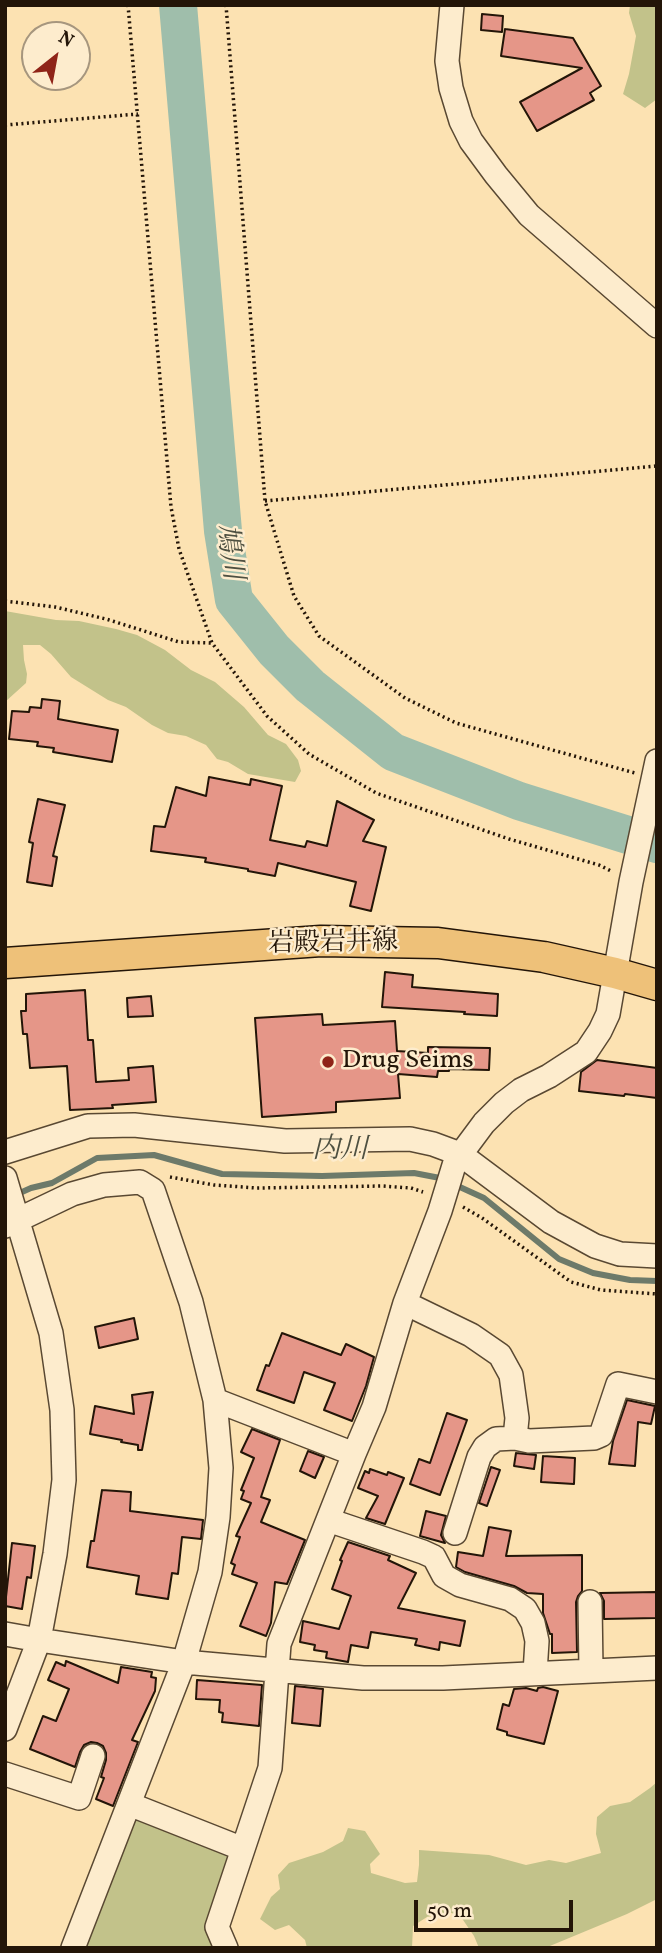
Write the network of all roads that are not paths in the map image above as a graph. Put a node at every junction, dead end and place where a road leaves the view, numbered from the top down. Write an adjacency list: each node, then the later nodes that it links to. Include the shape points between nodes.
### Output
1 (452, 5): 2 (street, via 447,61 451,88 471,141 529,215)
2 (657, 326)
3 (655, 769): 5 (street)
4 (5, 963): 5 (main road, 岩殿岩井線, via 334,941 438,943 544,957)
5 (615, 973): 6 (main road, 岩殿岩井線); 8 (street, via 608,1014 586,1052 504,1104)
6 (657, 985)
7 (5, 1152): 8 (street, via 88,1126 134,1125 285,1141 410,1139 433,1144)
8 (458, 1158): 11 (street, via 551,1222 595,1246 620,1254); 12 (street)
9 (5, 1178): 10 (street)
10 (12, 1223): 14 (street, via 72,1194 104,1185 140,1182 153,1190 191,1302); 21 (street, via 51,1333 62,1410 62,1493)
11 (657, 1256)
12 (405, 1303): 15 (street, via 471,1335 500,1355 511,1375); 16 (street, via 374,1406)
13 (657, 1392): 15 (street, via 618,1384 601,1434 594,1438)
14 (215, 1400): 16 (street); 22 (street, via 221,1468 218,1517 210,1572)
15 (516, 1438): 18 (street, via 496,1439 485,1447)
16 (354, 1454): 17 (street)
17 (328, 1520): 24 (street, via 279,1644); 26 (street, via 423,1552 434,1557 444,1576 460,1585 510,1599 525,1609 534,1623 537,1641)
18 (455, 1533)
19 (590, 1602): 25 (street)
20 (5, 1633): 21 (street)
21 (39, 1640): 22 (street); 27 (street)
22 (184, 1662): 24 (street); 30 (street)
23 (657, 1668): 25 (street)
24 (278, 1670): 26 (street, via 363,1678); 31 (street, via 270,1768)
25 (592, 1670): 26 (street)
26 (535, 1673)
27 (5, 1729)
28 (93, 1756): 29 (street, via 79,1798)
29 (5, 1774)
30 (129, 1804): 31 (street); 32 (street)
31 (243, 1849): 33 (street, via 217,1927)
32 (73, 1948)
33 (226, 1948)

